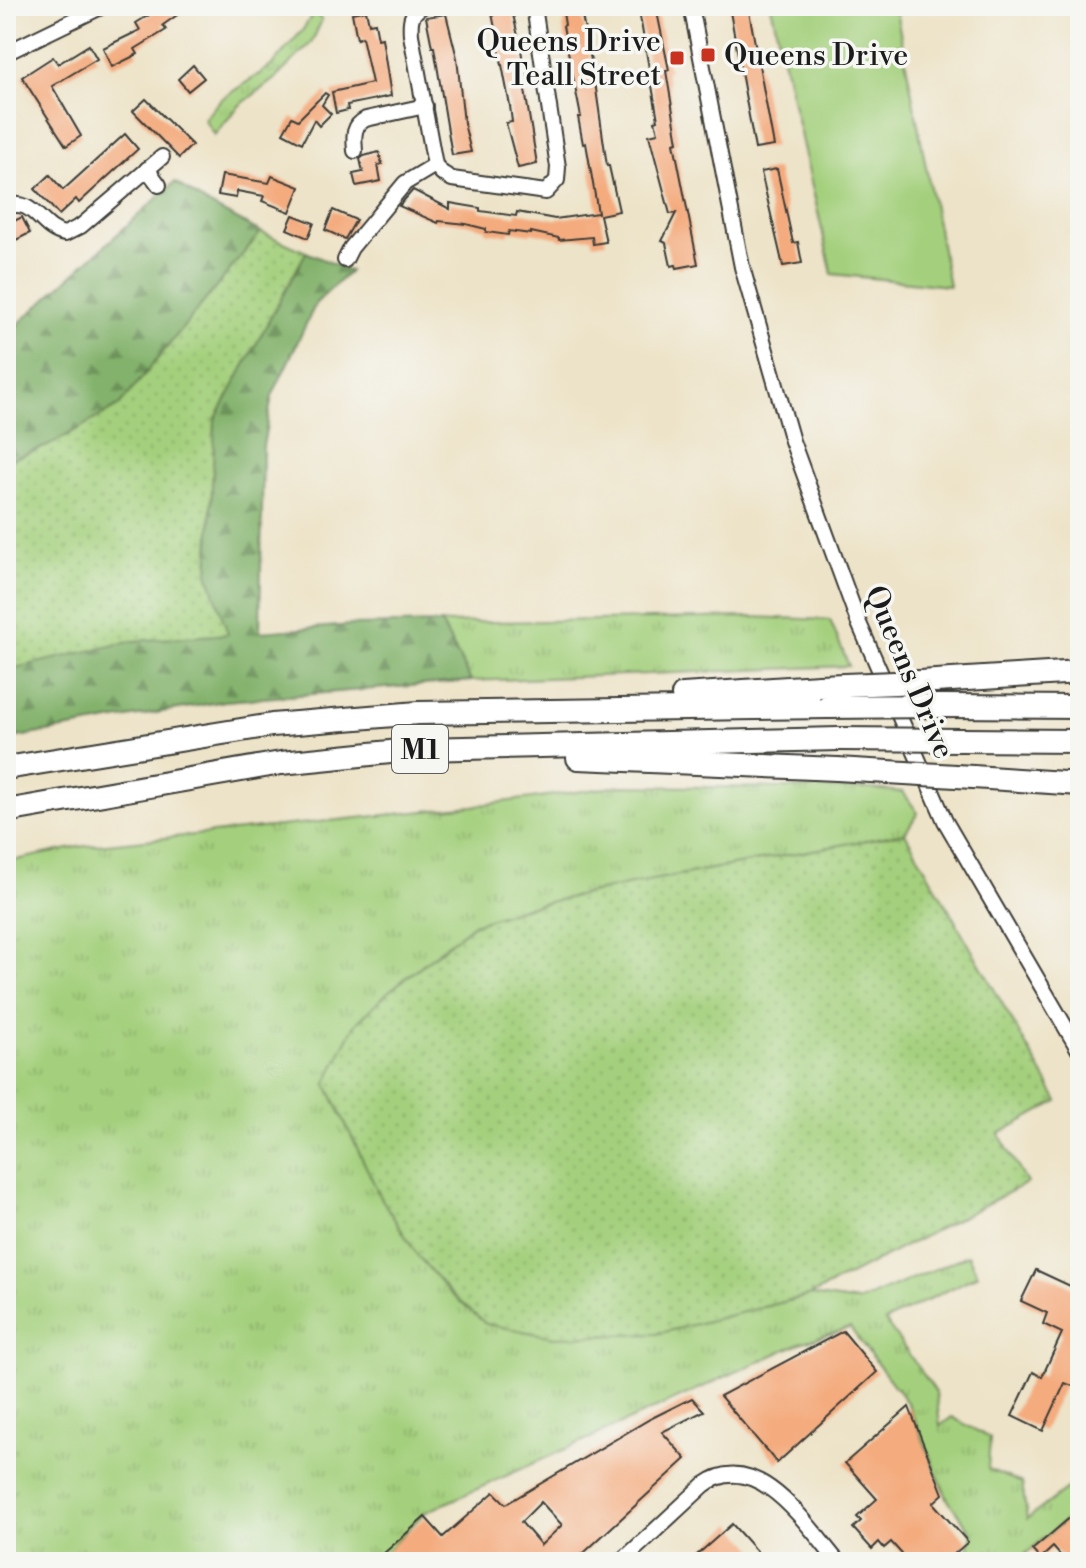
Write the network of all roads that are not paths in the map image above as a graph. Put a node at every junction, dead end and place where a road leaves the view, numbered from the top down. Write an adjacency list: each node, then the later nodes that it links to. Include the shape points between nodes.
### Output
1 (103, 6): 5 (street)
2 (423, 6): 6 (street, via 410,21)
3 (534, 6): 9 (street, via 557,151 553,188 546,192 452,179)
4 (691, 6): 22 (street, Queens Drive, via 742,267 792,441 858,621 945,821)
5 (6, 53)
6 (425, 106): 7 (street, via 358,123); 9 (street)
7 (355, 151)
8 (162, 157): 10 (street)
9 (435, 165): 13 (street, via 405,183)
10 (147, 169): 11 (street); 12 (street, via 65,234 48,228 24,204)
11 (159, 185)
12 (6, 207)
13 (345, 260)
14 (1080, 672): 15 (highway, bridge, via 920,682)
15 (823, 697): 16 (highway, M1, bridge, via 941,706); 19 (highway, M1, via 418,713 272,725)
16 (1080, 707)
17 (1080, 741): 18 (highway, M1, bridge, via 839,739)
18 (420, 749): 20 (highway, bridge); 21 (highway, M1, via 281,763)
19 (6, 768)
20 (1080, 784)
21 (6, 811)
22 (1080, 1052)
23 (621, 1562): 24 (street, via 704,1485 736,1473 772,1489)
24 (838, 1562)

